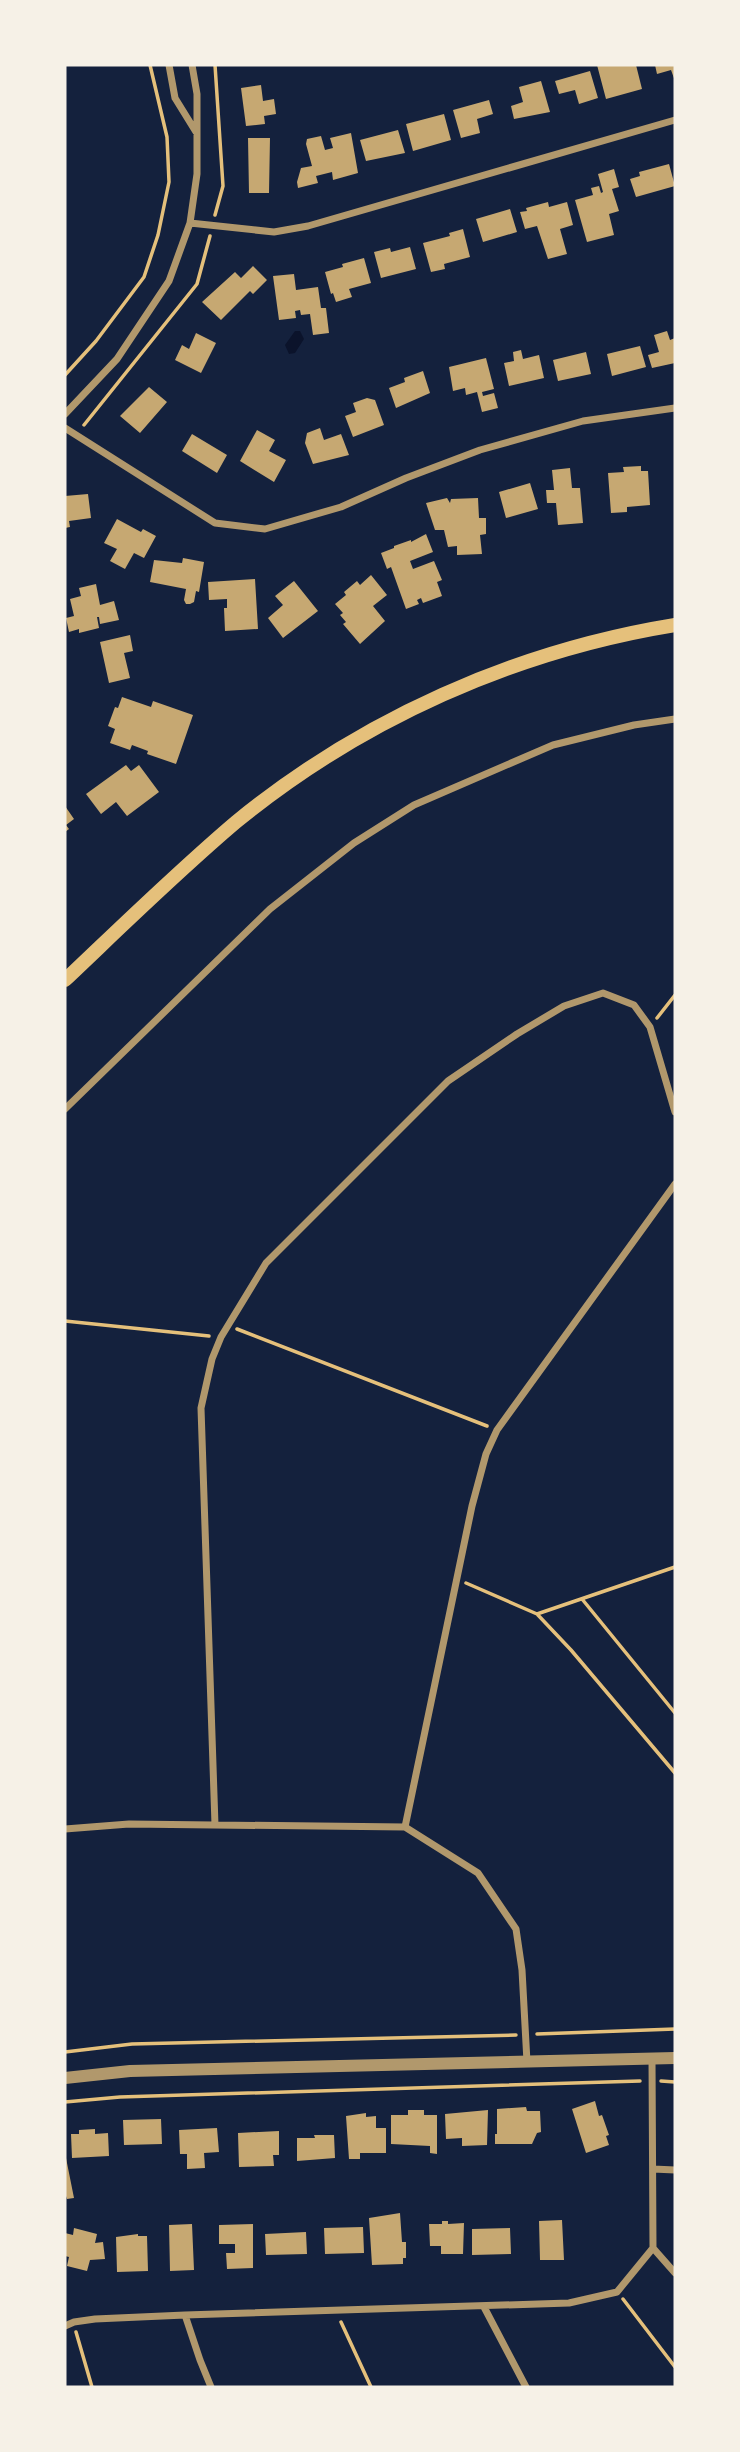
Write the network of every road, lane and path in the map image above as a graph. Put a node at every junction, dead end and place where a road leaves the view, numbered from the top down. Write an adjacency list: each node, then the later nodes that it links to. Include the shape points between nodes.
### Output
1 (150, 65): 7 (path, via 167,137 169,182 158,235 144,277)
2 (169, 65): 5 (street, via 175,98)
3 (192, 65): 5 (street)
4 (675, 120): 6 (street, via 308,226 274,232)
5 (196, 133): 6 (street, via 197,174)
6 (190, 223): 9 (street, via 169,281 117,359)
7 (65, 375)
8 (675, 408): 10 (street, via 583,421 480,450 341,507 265,529 215,523)
9 (65, 414)
10 (65, 428)
11 (675, 625): 13 (main road, via 592,642 514,665 440,694 368,732 302,773 237,822)
12 (675, 719): 16 (street, via 553,745 414,805 354,843 270,909)
13 (65, 980)
14 (675, 996): 15 (path)
15 (650, 1027): 17 (street); 20 (street, via 634,1005 603,993 564,1006 448,1081 266,1263)
16 (65, 1110)
17 (675, 1112)
18 (675, 1184): 22 (street)
19 (65, 1321): 21 (path)
20 (228, 1326): 21 (street); 22 (path)
21 (221, 1337): 29 (street, via 201,1408)
22 (497, 1430): 24 (street, via 472,1506)
23 (675, 1567): 25 (path)
24 (457, 1579): 26 (path); 30 (street)
25 (582, 1599): 26 (path); 27 (path)
26 (537, 1614): 28 (path)
27 (675, 1713)
28 (675, 1773)
29 (215, 1825): 30 (street); 31 (street)
30 (405, 1827): 33 (street, via 478,1872 516,1929)
31 (65, 1829)
32 (675, 2029): 33 (path)
33 (526, 2035): 34 (path, via 132,2045); 37 (street)
34 (65, 2052)
35 (675, 2058): 36 (street)
36 (652, 2059): 37 (street); 39 (street)
37 (527, 2062): 38 (street, via 130,2071)
38 (65, 2078)
39 (652, 2081): 40 (path); 41 (path, via 134,2096); 42 (street)
40 (675, 2082)
41 (65, 2102)
42 (653, 2169): 43 (street); 44 (street)
43 (675, 2170)
44 (653, 2248): 45 (street); 46 (street)
45 (675, 2273)
46 (617, 2292): 47 (street, via 569,2303); 52 (path)
47 (484, 2307): 48 (street); 56 (street)
48 (335, 2311): 49 (street); 55 (path)
49 (186, 2315): 50 (street); 54 (street)
50 (74, 2322): 51 (street); 53 (path)
51 (65, 2326)
52 (675, 2367)
53 (92, 2387)
54 (211, 2387)
55 (371, 2387)
56 (526, 2387)

